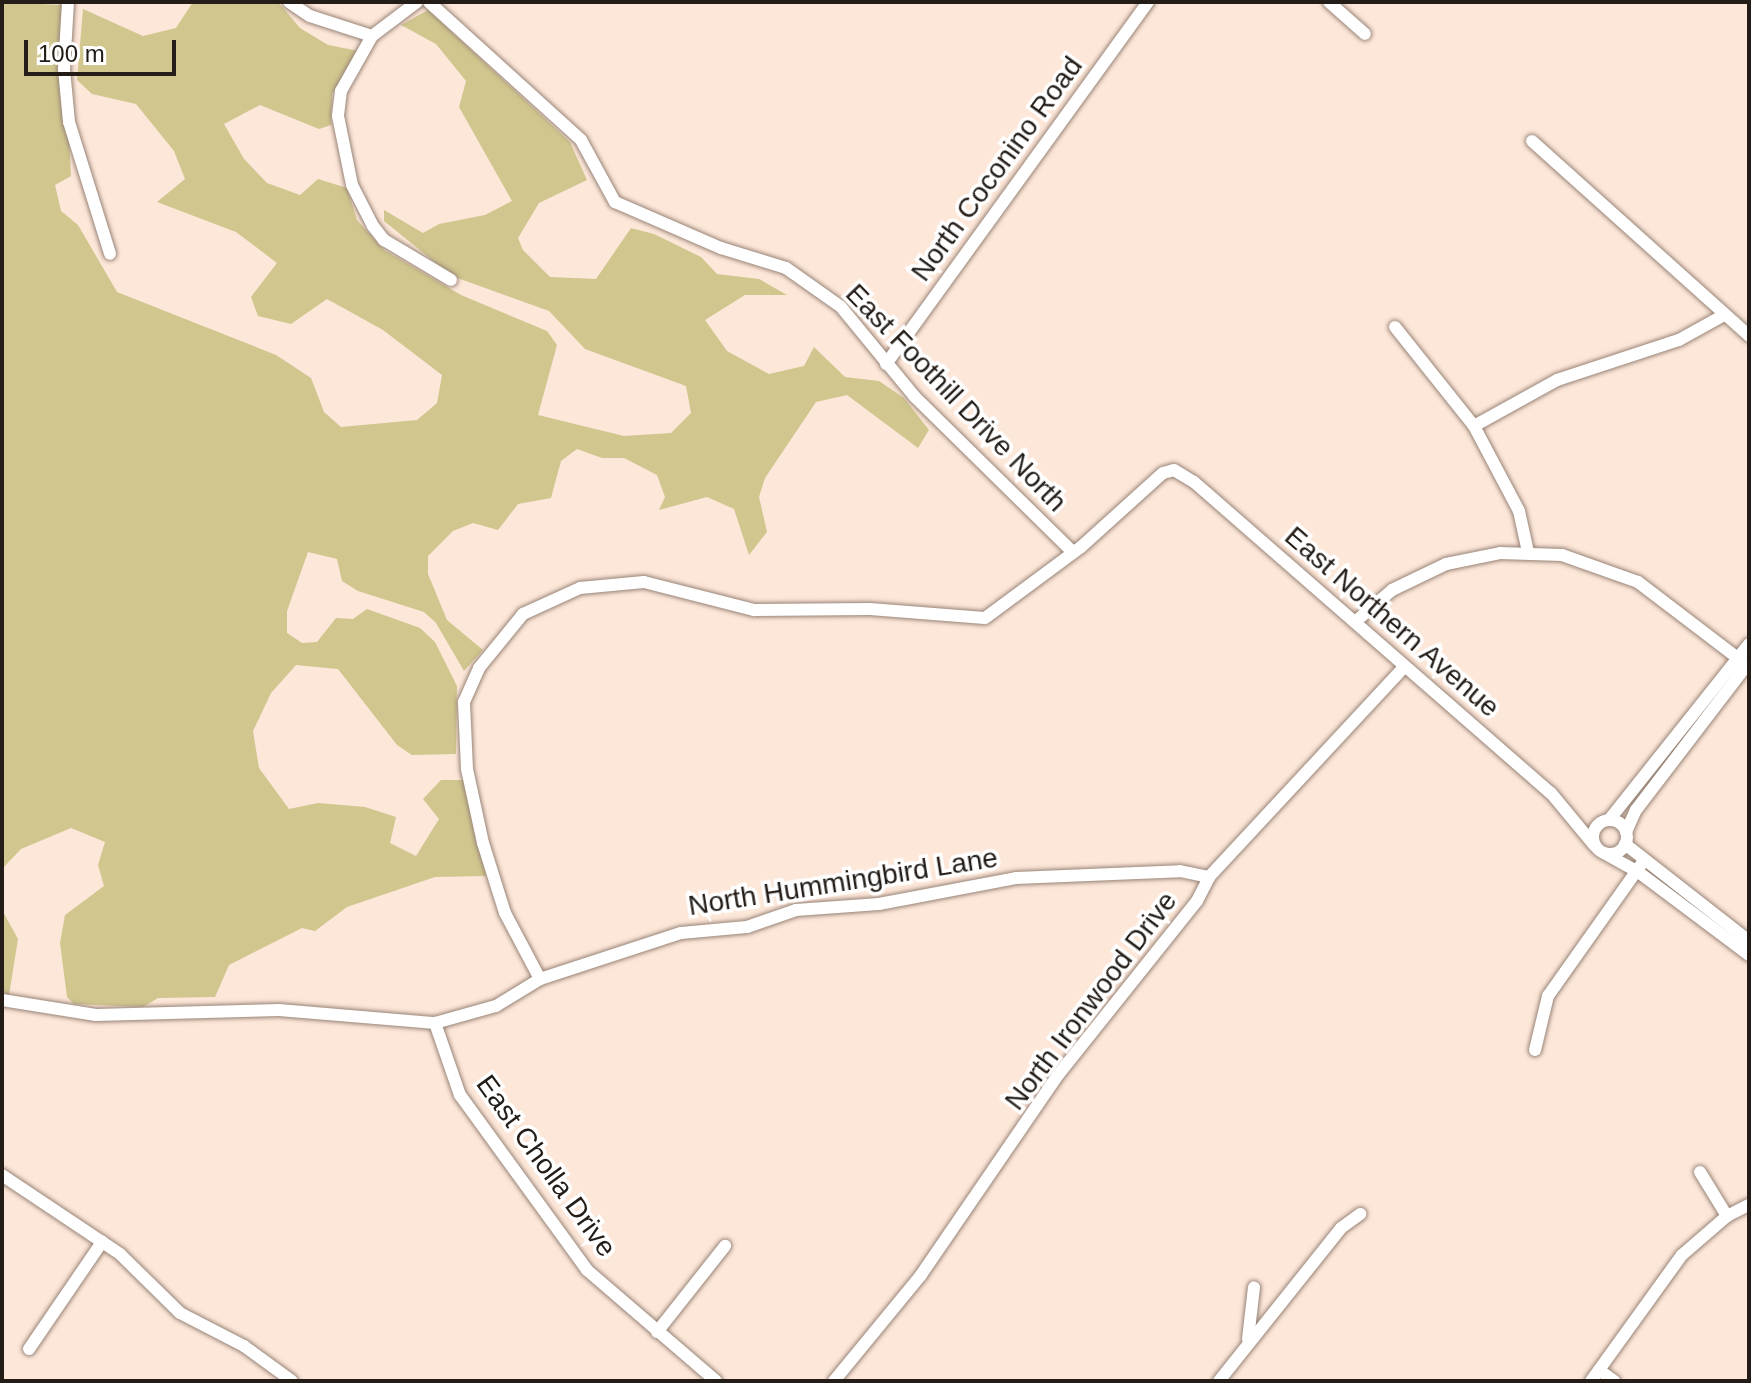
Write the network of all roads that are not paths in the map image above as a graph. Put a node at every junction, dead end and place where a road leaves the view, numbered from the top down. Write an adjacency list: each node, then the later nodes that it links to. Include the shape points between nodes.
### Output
1 (68, 2): 10 (street, via 64,69 69,122)
2 (289, 2): 8 (street, via 310,16)
3 (417, 2): 8 (street)
4 (429, 2): 15 (street, East Foothill Drive North, via 581,140 615,202 721,248 786,268 841,307)
5 (1148, 2): 15 (street, North Coconino Road)
6 (1329, 2): 7 (street)
7 (1365, 34)
8 (372, 36): 11 (street, via 338,98 352,185 384,240)
9 (1532, 141): 12 (street)
10 (110, 254)
11 (451, 280)
12 (1724, 315): 14 (street); 16 (street, via 1679,340 1557,380)
13 (1395, 327): 16 (street)
14 (1749, 336)
15 (886, 364): 17 (street, East Foothill Drive North)
16 (1474, 426): 18 (street, via 1519,511)
17 (1073, 552): 19 (street, East Northern Avenue, via 1163,473 1180,473); 31 (street, via 985,618 870,609 754,610 644,582 580,588 523,614 479,668 464,702 467,769 505,913)
18 (1528, 552): 19 (street, via 1446,564 1392,590); 21 (street, via 1574,558 1625,575)
19 (1355, 622): 22 (street, East Northern Avenue)
20 (1749, 644): 21 (street)
21 (1745, 662): 24 (street); 25 (street, via 1636,810)
22 (1404, 667): 23 (street, East Northern Avenue); 28 (street, North Ironwood Drive)
23 (1568, 812): 24 (street, East Northern Avenue); 26 (street, East Northern Avenue)
24 (1604, 822): 25 (street, East Northern Avenue); 26 (street)
25 (1626, 838): 26 (street, via 1614,854); 27 (street, East Northern Avenue)
26 (1599, 849): 27 (street)
27 (1640, 866): 29 (street); 30 (street); 34 (street, via 1548,996)
28 (1209, 877): 31 (street, North Hummingbird Lane, via 1180,871 1016,878 879,904 818,906 747,927 681,933); 49 (street, North Ironwood Drive, via 1197,901 1058,1075 921,1275)
29 (1749, 941)
30 (1749, 955)
31 (540, 979): 33 (street, North Hummingbird Lane, via 496,1006)
32 (2, 1000): 33 (street, via 96,1015 279,1010)
33 (435, 1023): 43 (street, East Cholla Drive, via 460,1095 587,1270)
34 (1535, 1050)
35 (1700, 1172): 39 (street)
36 (2, 1175): 40 (street)
37 (1749, 1205): 39 (street)
38 (1360, 1214): 44 (street, via 1341,1228)
39 (1727, 1216): 46 (street, via 1682,1255)
40 (102, 1242): 45 (street); 47 (street, via 136,1267 180,1313 244,1346)
41 (725, 1246): 43 (street)
42 (1254, 1287): 44 (street)
43 (657, 1332): 48 (street, East Cholla Drive)
44 (1248, 1339): 50 (street)
45 (29, 1349)
46 (1595, 1376): 51 (street)
47 (292, 1381)
48 (716, 1381)
49 (834, 1381)
50 (1219, 1381)
51 (1614, 1381)

